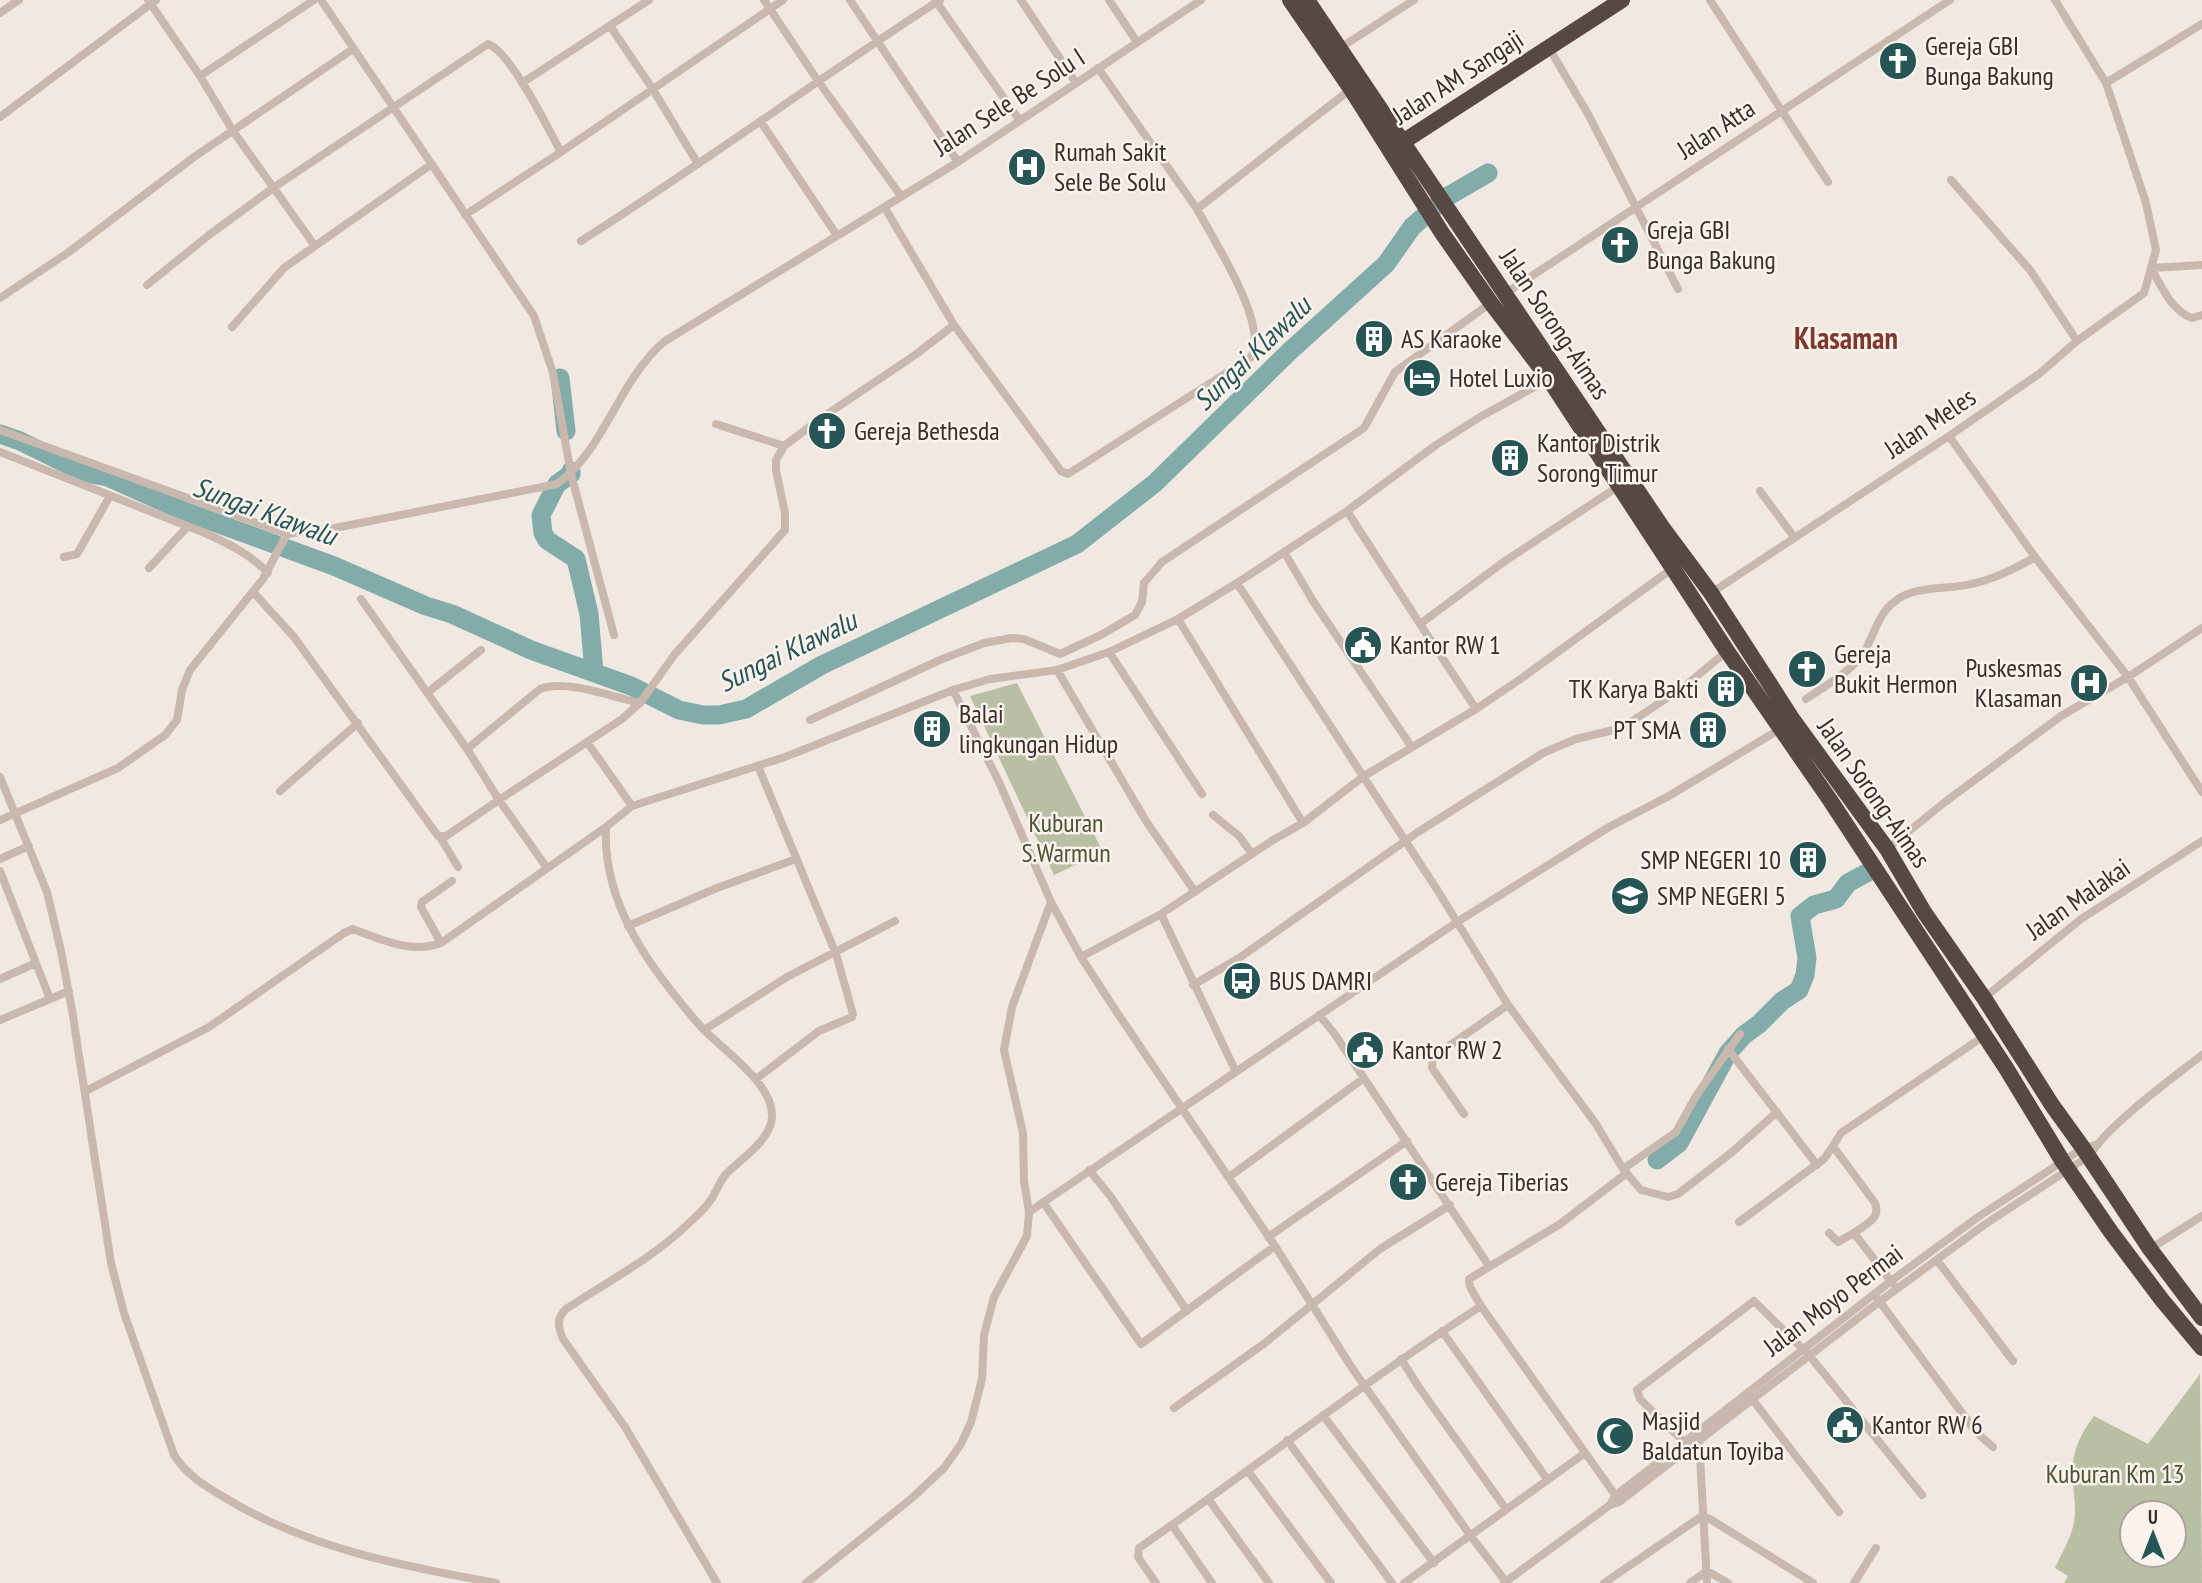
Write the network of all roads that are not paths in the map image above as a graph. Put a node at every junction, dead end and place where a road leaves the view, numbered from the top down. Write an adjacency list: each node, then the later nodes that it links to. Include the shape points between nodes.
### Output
1 (19, 0): 21 (street)
2 (314, 0): 30 (street)
3 (321, 0): 28 (street)
4 (649, 0): 23 (street)
5 (764, 0): 20 (street)
6 (783, 0): 20 (street)
7 (850, 0): 24 (street)
8 (1021, 0): 33 (street)
9 (1109, 0): 25 (street)
10 (1201, 0): 25 (street, Jalan Sele Be Solu I)
11 (1290, 0): 36 (highway)
12 (1307, 0): 26 (highway)
13 (1414, 0): 26 (street)
14 (1622, 0): 27 (highway, Jalan AM Sangaji)
15 (1710, 0): 38 (street)
16 (1950, 0): 38 (street, Jalan Atta)
17 (2054, 0): 34 (street)
18 (152, 1): 30 (street); 39 (street)
19 (937, 1): 24 (street); 40 (street)
20 (770, 9): 31 (street); 35 (street)
21 (0, 13)
22 (2202, 24): 34 (street)
23 (610, 26): 32 (street); 35 (street)
24 (876, 41): 31 (street); 45 (street)
25 (1137, 42): 29 (street, Jalan Sele Be Solu I)
26 (1340, 48): 43 (highway)
27 (1549, 48): 43 (highway, Jalan AM Sangaji); 54 (street)
28 (353, 49): 37 (street); 42 (street)
29 (1098, 68): 33 (street, Jalan Sele Be Solu I); 55 (street)
30 (200, 76): 42 (street)
31 (818, 81): 41 (street); 52 (street)
32 (522, 83): 37 (street, via 498,50 488,44); 44 (street)
33 (1076, 83): 40 (street, Jalan Sele Be Solu I)
34 (2106, 83): 61 (street, via 2152,225 2155,250)
35 (652, 88): 44 (street); 47 (street)
36 (1351, 89): 43 (highway); 55 (street)
37 (392, 106): 46 (street); 50 (street)
38 (1782, 111): 49 (street); 54 (street, Jalan Atta)
39 (0, 117)
40 (1020, 121): 45 (street, Jalan Sele Be Solu I)
41 (761, 122): 47 (street); 57 (street)
42 (233, 131): 50 (street); 64 (street)
43 (1397, 145): 51 (highway)
44 (561, 152): 56 (street)
45 (958, 162): 52 (street, Jalan Sele Be Solu I)
46 (432, 164): 56 (street); 59 (street)
47 (698, 164): 58 (street)
48 (1951, 180): 69 (street, via 2030,270)
49 (1828, 182)
50 (273, 188): 59 (street); 62 (street)
51 (1427, 194): 65 (highway, Jalan Sorong-Aimas, via 1456,223); 65 (highway, Jalan Sorong-Aimas, via 1442,233)
52 (901, 196): 53 (street, Jalan Sele Be Solu I)
53 (885, 208): 57 (street, Jalan Sele Be Solu I); 67 (street)
54 (1635, 208): 63 (street); 65 (street, Jalan Atta)
55 (1197, 209): 67 (street, via 1249,310 1256,349 1251,357 1072,473 1061,471)
56 (465, 215): 76 (street, via 534,316 553,373)
57 (836, 234): 76 (street, Jalan Sele Be Solu I, via 651,352)
58 (581, 241)
59 (315, 246): 68 (street, via 284,268)
60 (2202, 265): 61 (street)
61 (2151, 268): 66 (street, via 2180,311 2192,318); 69 (street, Jalan Meles, via 2144,293)
62 (147, 285)
63 (1678, 289)
64 (0, 298)
65 (1498, 298): 70 (highway, Jalan Sorong-Aimas); 92 (highway, Jalan Sorong-Aimas); 108 (street, Jalan Atta, via 1395,372 1364,428 1162,562 1144,583 1140,608 1128,621 1060,654 1012,638 970,648)
66 (2202, 315)
67 (954, 325): 74 (street)
68 (232, 327)
69 (2077, 341): 73 (street, Jalan Meles, via 2039,374)
70 (1549, 379): 77 (highway, Jalan Sorong-Aimas); 80 (street, via 1436,445)
71 (716, 424): 74 (street)
72 (0, 430): 82 (street)
73 (1949, 436): 83 (street, Jalan Meles); 86 (street)
74 (784, 446): 105 (street, via 776,470 785,530 675,654)
75 (0, 452): 79 (street)
76 (571, 474): 82 (street, via 556,484); 97 (street)
77 (1619, 485): 88 (highway, Jalan Sorong-Aimas); 95 (street)
78 (1760, 491): 83 (street)
79 (110, 496): 81 (street); 85 (street, via 77,554)
80 (1347, 510): 84 (street); 95 (street)
81 (188, 526): 87 (street); 89 (street, via 238,548)
82 (287, 534): 89 (street)
83 (1794, 537): 92 (street, Jalan Meles)
84 (1284, 552): 90 (street); 112 (street)
85 (64, 557)
86 (2035, 557): 102 (street); 106 (street, via 1995,578 1894,601 1858,660)
87 (149, 568)
88 (1673, 568): 99 (highway, Jalan Sorong-Aimas); 107 (street)
89 (268, 573): 91 (street)
90 (1237, 583): 94 (street); 115 (street)
91 (253, 592): 109 (street, via 294,637); 122 (street, via 190,670 177,720 165,735 118,768)
92 (1710, 593): 110 (highway, Jalan Sorong-Aimas)
93 (361, 599): 104 (street)
94 (1178, 619): 100 (street); 125 (street)
95 (1420, 624): 107 (street)
96 (2202, 628): 102 (street)
97 (614, 635)
98 (481, 650): 104 (street)
99 (1727, 651): 110 (highway, Jalan Sorong-Aimas); 128 (street, via 1622,728 1543,753)
100 (1110, 652): 101 (street); 119 (street)
101 (1058, 670): 103 (street, via 990,679); 139 (street, via 1146,821)
102 (2127, 677): 118 (street); 131 (street, via 2021,744)
103 (953, 690): 114 (street); 140 (street)
104 (427, 693): 113 (street)
105 (643, 698): 111 (street); 113 (street, via 551,685)
106 (1806, 699)
107 (1476, 709): 112 (street)
108 (810, 720)
109 (358, 723): 117 (street); 127 (street)
110 (1786, 725): 131 (highway, Jalan Sorong-Aimas); 143 (street); 159 (highway, Jalan Sorong-Aimas)
111 (587, 743): 120 (street); 121 (street)
112 (1411, 746): 115 (street)
113 (467, 749): 120 (street)
114 (758, 766): 121 (street); 134 (street)
115 (1364, 776): 125 (street); 128 (street)
116 (0, 777): 122 (street)
117 (280, 791)
118 (2202, 792)
119 (1202, 794)
120 (499, 800): 127 (street); 136 (street)
121 (632, 806): 126 (street)
122 (16, 813): 124 (street); 130 (street)
123 (1213, 815): 132 (street, via 1239,836)
124 (0, 820)
125 (1303, 823): 132 (street)
126 (606, 827): 136 (street); 144 (street, via 608,864)
127 (440, 837): 135 (street)
128 (1406, 841): 143 (street); 150 (street, via 1240,958)
129 (2202, 841): 152 (street, Jalan Malakai, via 2081,919)
130 (29, 846): 133 (street); 151 (street, via 47,892)
131 (1887, 849): 152 (highway, Jalan Sorong-Aimas)
132 (1252, 854): 139 (street)
133 (0, 859)
134 (796, 859): 144 (street); 146 (street)
135 (458, 867)
136 (547, 868): 145 (street)
137 (0, 871): 148 (street)
138 (452, 881): 145 (street, via 421,907)
139 (1195, 892): 141 (street)
140 (1051, 902): 147 (street); 179 (street, via 1012,1007 1004,1050 1023,1133)
141 (1161, 914): 147 (street); 150 (street)
142 (895, 921): 146 (street)
143 (1457, 922): 154 (street); 155 (street)
144 (628, 926): 157 (street, via 658,975)
145 (442, 943): 165 (street, via 411,948 353,929 209,1027)
146 (836, 954): 157 (street, via 787,977); 164 (street, via 852,1017 819,1031)
147 (1081, 957): 166 (street)
148 (36, 963): 149 (street); 153 (street)
149 (0, 979)
150 (1193, 985): 162 (street)
151 (69, 991): 153 (street); 165 (street)
152 (1984, 998): 171 (highway, Jalan Sorong-Aimas, via 2052,1105)
153 (50, 999): 156 (street)
154 (1508, 1005): 168 (street, via 1433,1057 1432,1068); 175 (street)
155 (1319, 1015): 162 (street); 163 (street)
156 (0, 1020)
157 (704, 1030): 164 (street)
158 (1740, 1034): 160 (street)
159 (1984, 1036): 170 (street, via 1841,1133); 173 (highway, Jalan Sorong-Aimas)
160 (1731, 1052): 167 (street); 175 (street, via 1676,1132)
161 (2202, 1055): 171 (street, Jalan Moyo Permai)
162 (1236, 1072): 166 (street)
163 (1364, 1078): 169 (street); 176 (street)
164 (756, 1079): 228 (street, via 773,1115 763,1138 723,1178 687,1226 566,1309 558,1323)
165 (86, 1091): 227 (street, via 111,1263 159,1416 181,1466 251,1514 336,1549)
166 (1181, 1109): 174 (street); 176 (street)
167 (1777, 1112): 172 (street); 175 (street, via 1678,1194 1668,1197 1641,1190)
168 (1464, 1114)
169 (1407, 1141): 178 (street); 186 (street)
170 (1833, 1146): 172 (street); 185 (street, via 1878,1211)
171 (2089, 1149): 173 (street, Jalan Moyo Permai); 181 (highway, Jalan Sorong-Aimas)
172 (1816, 1165): 182 (street)
173 (2066, 1166): 183 (highway, Jalan Sorong-Aimas); 189 (street, Jalan Moyo Permai); 191 (street, Jalan Moyo Permai, via 1978,1217)
174 (1089, 1170): 177 (street); 196 (street)
175 (1625, 1171): 190 (street, via 1560,1224)
176 (1229, 1177): 186 (street)
177 (1043, 1202): 179 (street); 196 (street, via 1141,1344)
178 (1450, 1205): 190 (street); 194 (street, via 1380,1249)
179 (1029, 1212): 229 (street, via 1027,1236 994,1297 984,1335 982,1379 961,1444 944,1468 912,1498)
180 (2202, 1216): 188 (street)
181 (2131, 1221): 183 (highway); 188 (highway, Jalan Sorong-Aimas)
182 (1739, 1222)
183 (2111, 1232): 199 (highway, Jalan Sorong-Aimas)
184 (1829, 1233): 185 (street, via 1838,1242)
185 (1854, 1233): 191 (street)
186 (1268, 1237): 187 (street)
187 (1275, 1246): 194 (street); 196 (street)
188 (2150, 1250): 197 (highway, Jalan Sorong-Aimas)
189 (1937, 1260): 192 (street, Jalan Moyo Permai); 202 (street)
190 (1489, 1266): 195 (street, via 1469,1279)
191 (1891, 1281): 192 (street); 193 (street, Jalan Moyo Permai)
192 (1897, 1289): 193 (street, Jalan Moyo Permai)
193 (1877, 1298): 200 (street, Jalan Moyo Permai); 211 (street, via 1976,1433)
194 (1313, 1305): 203 (street); 205 (street)
195 (1481, 1306): 198 (street); 212 (street)
196 (1187, 1311)
197 (2202, 1318)
198 (1442, 1331): 201 (street); 214 (street)
199 (2202, 1348)
200 (1806, 1352): 204 (street, Jalan Moyo Permai); 209 (street, via 1754,1301 1639,1387 1637,1394); 215 (street)
201 (1401, 1359): 203 (street); 218 (street)
202 (2013, 1361)
203 (1365, 1384): 206 (street); 222 (street)
204 (1750, 1396): 207 (street, Jalan Moyo Permai); 210 (street, Jalan Moyo Permai); 219 (street)
205 (1174, 1408)
206 (1323, 1415): 208 (street); 224 (street)
207 (1700, 1429): 209 (street, Jalan Moyo Permai); 210 (street)
208 (1287, 1440): 213 (street); 234 (street)
209 (1683, 1441): 216 (street, Jalan Moyo Permai)
210 (1699, 1442): 216 (street, Jalan Moyo Permai); 220 (street)
211 (1993, 1447)
212 (1585, 1452): 214 (street); 216 (street)
213 (1248, 1471): 217 (street); 233 (street)
214 (1548, 1479): 218 (street)
215 (1922, 1495)
216 (1617, 1499): 226 (street)
217 (1209, 1500): 221 (street); 232 (street)
218 (1506, 1509): 222 (street)
219 (1839, 1512)
220 (1702, 1516): 225 (street); 236 (street); 240 (street)
221 (1172, 1525): 230 (street, via 1137,1553); 231 (street)
222 (1470, 1535): 224 (street); 226 (street)
223 (1876, 1548): 241 (street)
224 (1434, 1563): 235 (street)
225 (1706, 1571): 237 (street); 238 (street); 239 (street)
226 (1505, 1582)
227 (496, 1583)
228 (717, 1583)
229 (806, 1583)
230 (1156, 1583)
231 (1212, 1583)
232 (1269, 1583)
233 (1331, 1583)
234 (1392, 1583)
235 (1404, 1583)
236 (1604, 1583)
237 (1690, 1583)
238 (1707, 1583)
239 (1728, 1583)
240 (1813, 1583)
241 (1854, 1583)

